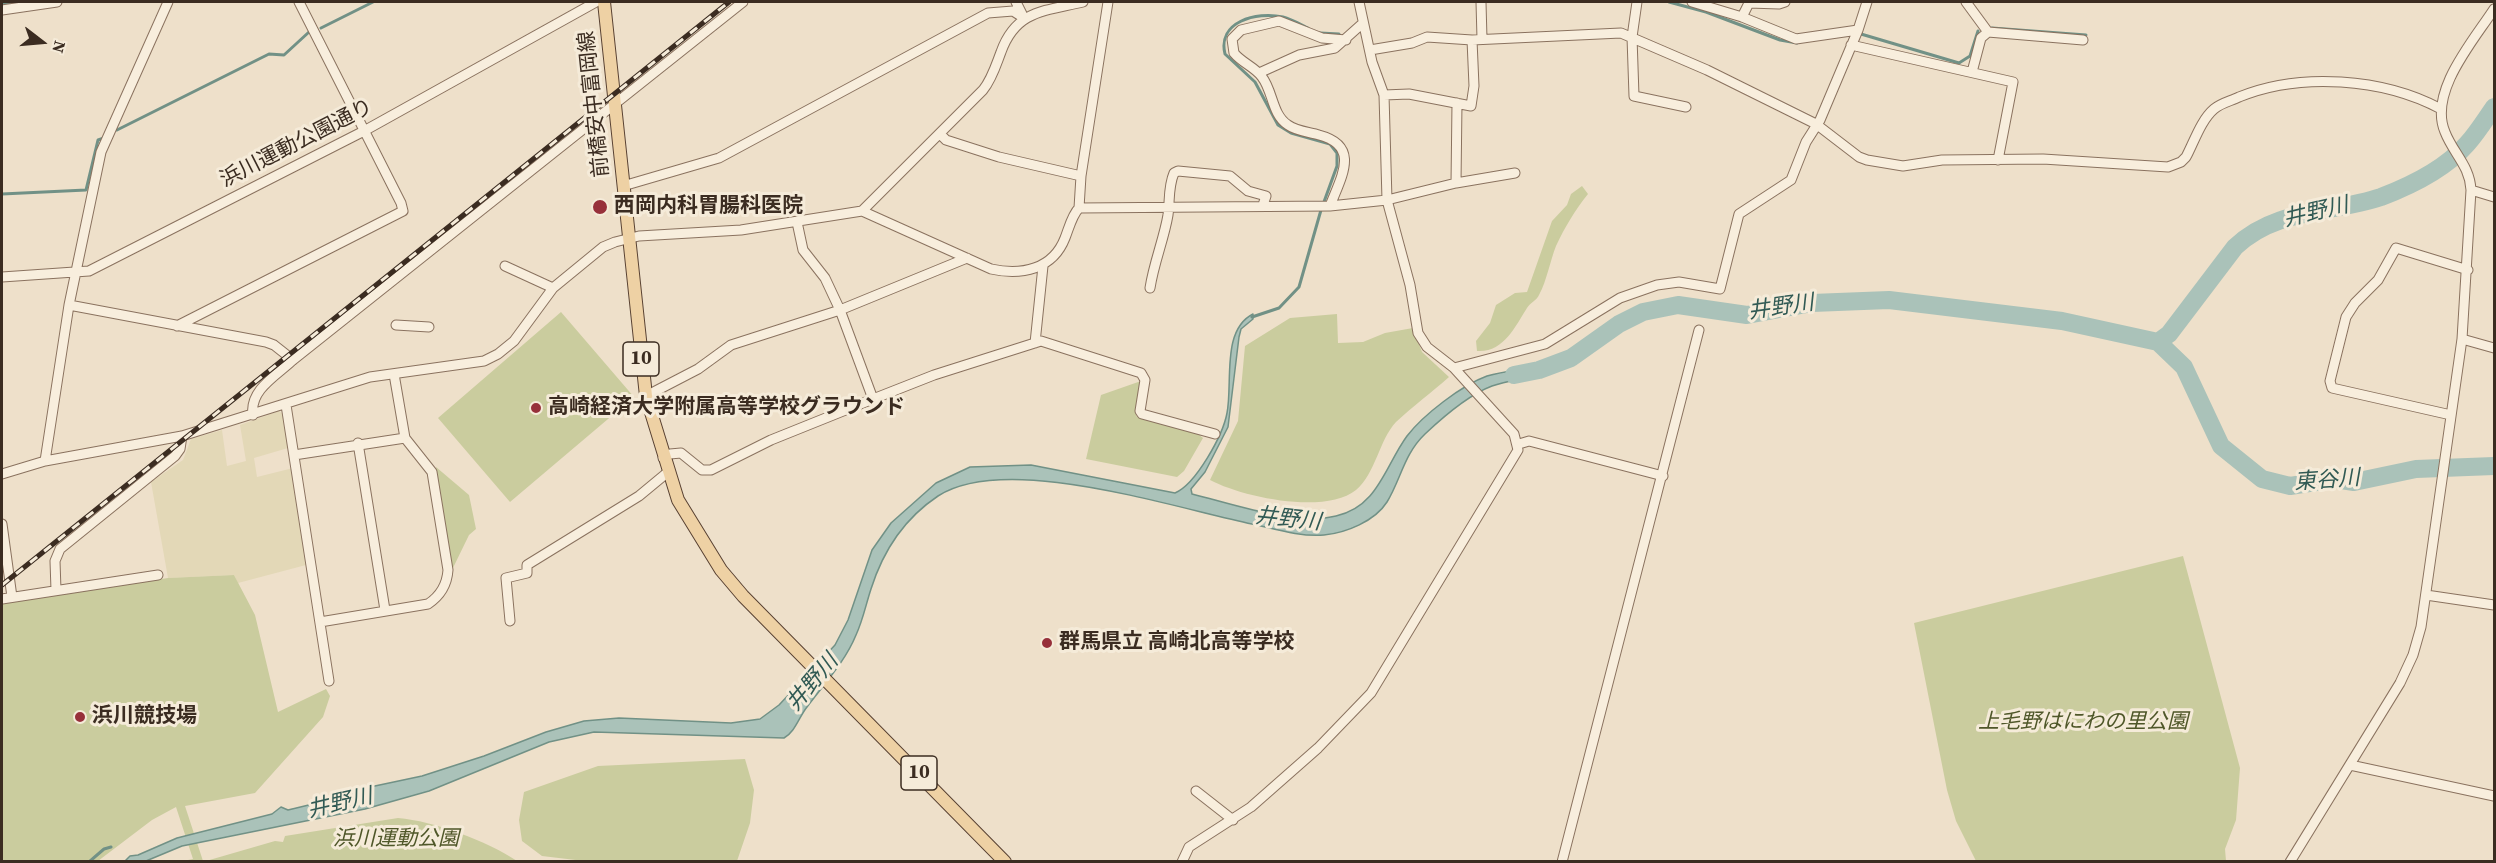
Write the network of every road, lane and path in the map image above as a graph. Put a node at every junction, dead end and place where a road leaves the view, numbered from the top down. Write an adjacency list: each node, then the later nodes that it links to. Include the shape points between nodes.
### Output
1 (57, 2): 18 (street)
2 (168, 2): 59 (street, via 101,152)
3 (299, 2): 38 (street)
4 (596, 2): 38 (street, 浜川運動公園通り)
5 (604, 2): 34 (main road, 前橋安中富岡線 / 10)
6 (743, 2): 34 (street)
7 (1016, 2): 20 (street)
8 (1083, 2): 20 (street)
9 (1108, 2): 42 (street)
10 (1359, 2): 21 (street)
11 (1481, 2): 26 (street)
12 (1637, 2): 24 (street)
13 (1692, 2): 19 (street)
14 (1785, 2): 19 (street, via 1749,3)
15 (1867, 2): 22 (street)
16 (1966, 2): 23 (street)
17 (2494, 9): 36 (street, via 2459,60)
18 (2, 10)
19 (1742, 17): 22 (street, via 1796,39)
20 (1024, 18): 39 (street, via 1007,35 989,83); 44 (street, via 1013,11 988,13 719,158)
21 (1363, 23): 25 (street); 29 (street)
22 (1858, 30): 28 (street)
23 (1988, 32): 27 (street); 30 (street, via 1981,38)
24 (1632, 37): 26 (street, via 1621,33); 35 (street, via 1634,96); 37 (street)
25 (1346, 40): 31 (street, via 1329,50 1299,54); 31 (street, via 1322,38 1279,21 1240,30 1232,39 1234,53)
26 (1477, 40): 29 (street, via 1427,37); 33 (street, via 1471,106)
27 (2083, 40)
28 (1851, 45): 30 (street); 37 (street)
29 (1370, 50): 32 (street)
30 (1972, 72): 40 (street, via 2013,82)
31 (1259, 73): 49 (street, via 1287,125 1330,138 1343,152 1345,167)
32 (1384, 94): 33 (street, via 1409,94); 47 (street)
33 (1457, 103): 43 (street)
34 (614, 104): 44 (main road, 前橋安中富岡線 / 10); 72 (street)
35 (1686, 107)
36 (2441, 109): 40 (street, via 2416,96 2370,84 2289,83 2250,93 2214,109 2186,157 2175,165); 45 (street, via 2449,143 2464,163)
37 (1816, 124): 40 (street, via 1859,157 1877,163 1903,166 1941,159); 73 (street, via 1791,180 1739,214 1720,289 1679,282 1657,285 1620,298 1545,344)
38 (364, 131): 59 (street, 浜川運動公園通り, via 95,268); 66 (street, via 403,212)
39 (941, 135): 42 (street, via 999,156); 52 (street)
40 (1998, 160)
41 (1515, 174): 43 (street)
42 (1081, 177): 50 (street)
43 (1456, 183): 47 (street)
44 (623, 186): 54 (main road, 前橋安中富岡線 / 10)
45 (2471, 190): 46 (street); 58 (street)
46 (2494, 197)
47 (1388, 200): 49 (street); 73 (street, via 1418,333 1427,347)
48 (1263, 205): 49 (street); 51 (street); 51 (street, via 1266,196 1248,191 1230,176 1178,171 1170,182)
49 (1328, 205)
50 (1078, 208): 51 (street); 57 (street, via 1055,257)
51 (1168, 208): 62 (street)
52 (862, 211): 53 (street); 55 (street)
53 (797, 222): 54 (street); 64 (street, via 803,250 825,278)
54 (627, 239): 61 (street, via 603,247); 75 (main road, 前橋安中富岡線 / 10)
55 (967, 258): 57 (street, via 1001,271); 64 (street)
56 (505, 266): 61 (street)
57 (1043, 266): 70 (street)
58 (2468, 270): 69 (street); 79 (street, via 2396,248 2378,280 2346,317 2330,381 2332,388)
59 (76, 273): 60 (street, 浜川運動公園通り); 63 (street)
60 (2, 277)
61 (553, 288): 74 (street, via 514,340 498,354 469,365)
62 (1150, 288)
63 (69, 305): 66 (street); 87 (street)
64 (840, 310): 75 (street, via 731,345 698,369); 76 (street)
65 (396, 325): 67 (street)
66 (177, 326): 72 (street, via 266,342)
67 (429, 327)
68 (1699, 330): 90 (street)
69 (2462, 339): 71 (street); 79 (street)
70 (1035, 343): 76 (street); 82 (street, via 1046,342 1141,373 1145,378 1142,414)
71 (2494, 348)
72 (293, 360): 78 (street, via 257,393 252,406)
73 (1454, 369): 84 (street)
74 (394, 374): 77 (street, via 370,377); 81 (street)
75 (646, 396): 86 (main road, 前橋安中富岡線 / 10)
76 (873, 399): 86 (street, via 771,440 711,470 702,470 681,453)
77 (286, 405): 78 (street); 85 (street)
78 (254, 415): 80 (street)
79 (2451, 415): 94 (street)
80 (182, 436): 87 (street); 93 (street, via 175,456 60,549 55,561)
81 (405, 438): 83 (street); 98 (street, via 432,472 448,576 440,593 428,603)
82 (1214, 438)
83 (358, 443): 85 (street); 98 (street)
84 (1519, 444): 90 (street, via 1529,441); 105 (street, via 1516,456 1371,693 1318,748)
85 (294, 455): 100 (street)
86 (663, 458): 88 (main road, 前橋安中富岡線 / 10)
87 (45, 461): 89 (street)
88 (668, 472): 99 (street, via 639,496 527,565 527,573 506,578); 106 (main road, 前橋安中富岡線 / 10, via 678,500 721,570 763,619)
89 (2, 474)
90 (1663, 476): 108 (street)
91 (2, 524): 95 (street)
92 (158, 575): 93 (street)
93 (56, 590): 95 (street)
94 (2426, 595): 97 (street); 102 (street, via 2421,627 2407,669)
95 (12, 597): 96 (street)
96 (2, 599)
97 (2494, 605)
98 (385, 610): 100 (street)
99 (510, 621)
100 (320, 622): 101 (street)
101 (328, 681)
102 (2350, 765): 104 (street); 109 (street)
103 (1196, 791): 105 (street)
104 (2494, 796)
105 (1233, 820): 107 (street, via 1196,841)
106 (1005, 861)
107 (1182, 861)
108 (1562, 861)
109 (2290, 861)

